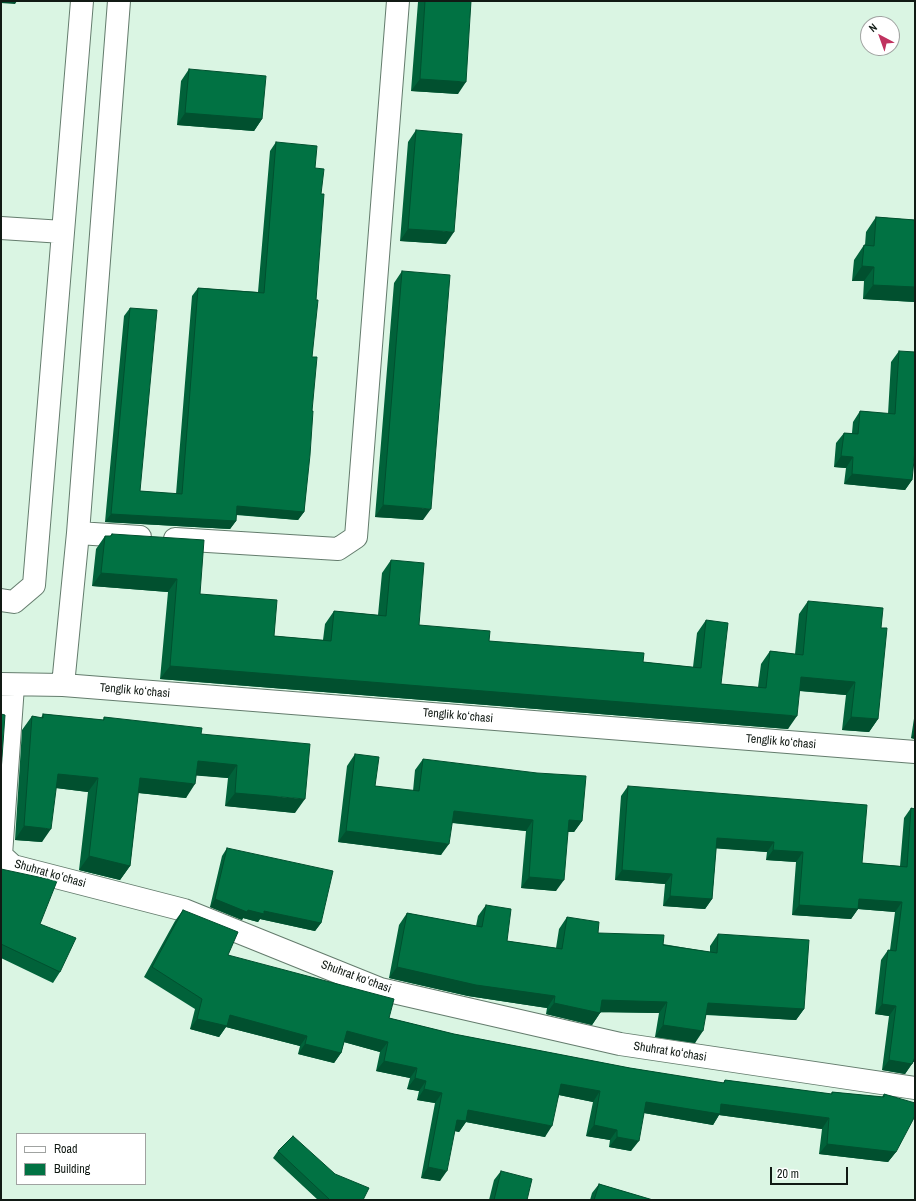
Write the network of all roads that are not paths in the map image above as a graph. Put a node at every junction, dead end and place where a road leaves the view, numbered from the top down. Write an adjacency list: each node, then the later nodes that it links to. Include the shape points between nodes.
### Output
1 (82, 1): 5 (street)
2 (119, 1): 6 (street)
3 (398, 1): 6 (street, via 356,537 338,549)
4 (1, 228): 5 (street)
5 (63, 232): 7 (street, via 34,585 14,602)
6 (78, 533): 9 (street)
7 (1, 600)
8 (7, 685): 9 (street, Tenglik koʻchasi); 11 (street, Shuhrat koʻchasi, via 2,855 13,866 184,910 380,989 620,1044)
9 (63, 685): 10 (street, Tenglik koʻchasi)
10 (915, 752)
11 (915, 1088)

